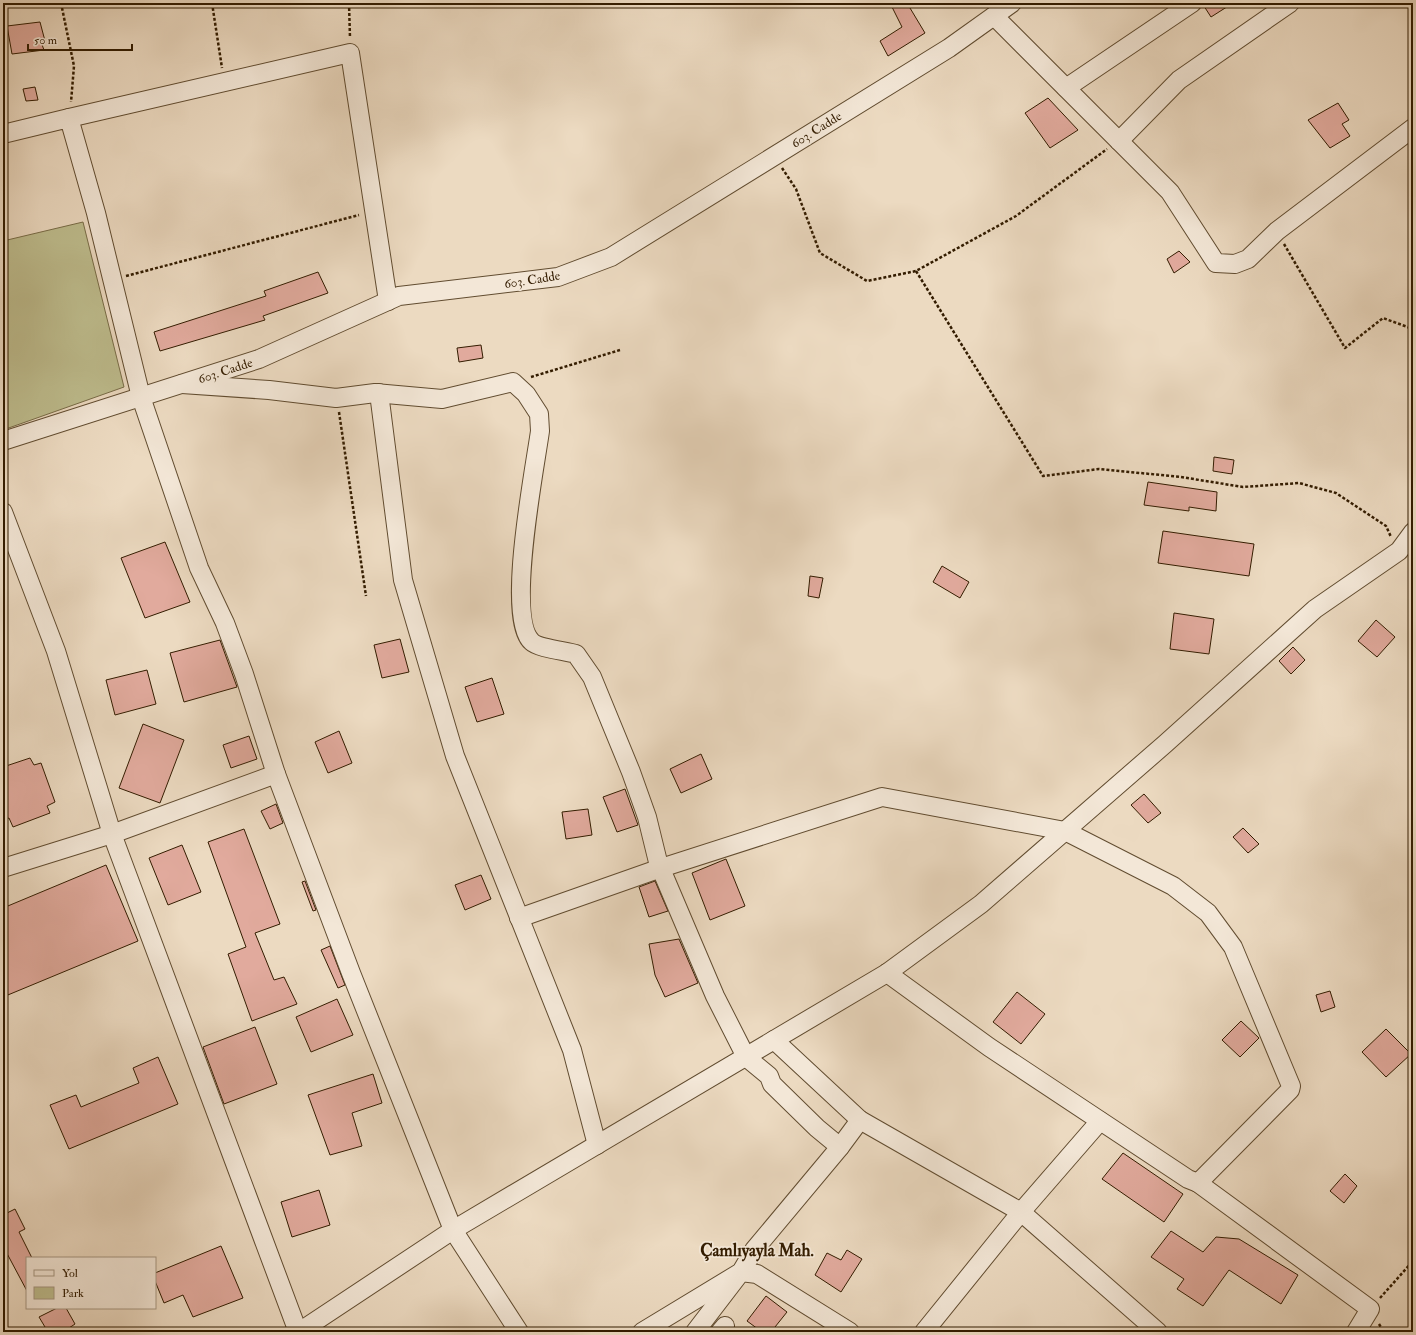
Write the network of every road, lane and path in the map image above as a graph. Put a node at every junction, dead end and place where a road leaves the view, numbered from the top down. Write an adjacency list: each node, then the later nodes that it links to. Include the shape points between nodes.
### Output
1 (61, 3): 11 (path, via 74,66)
2 (212, 3): 9 (path)
3 (349, 3): 8 (path)
4 (1012, 3): 7 (street, 603. Cadde)
5 (1192, 3): 10 (street)
6 (1290, 3): 14 (street, via 1179,80)
7 (994, 16): 10 (street); 15 (street, 603. Cadde, via 949,48)
8 (350, 53): 9 (street); 16 (street)
9 (224, 82): 11 (street)
10 (1066, 88): 14 (street)
11 (69, 118): 13 (street); 19 (street)
12 (1413, 128): 17 (street)
13 (3, 134)
14 (1119, 141): 17 (street, via 1170,192 1216,263 1236,264 1248,260); 18 (path, via 1016,216)
15 (774, 156): 18 (path, via 796,189 820,253 867,281); 20 (street, 603. Cadde, via 611,257 558,277 399,296)
16 (373, 212): 19 (path); 20 (street)
17 (1277, 231): 21 (path, via 1345,348 1383,318)
18 (916, 271): 31 (path, via 1043,476 1099,469 1181,476 1243,487 1299,483 1336,493 1386,526)
19 (112, 279): 26 (street)
20 (388, 301): 24 (street, 603. Cadde, via 259,359)
21 (1413, 329)
22 (620, 350): 23 (path)
23 (513, 382): 25 (street, via 442,399); 37 (street, via 526,394 539,414 540,431 522,556 521,619 526,636 533,643 576,654 592,677 631,772)
24 (182, 384): 26 (street, 603. Cadde); 27 (street)
25 (378, 393): 27 (street); 38 (street, via 403,580 455,756)
26 (141, 397): 28 (street, 603. Cadde); 33 (street, via 198,568 225,623)
27 (336, 398): 32 (path)
28 (3, 441)
29 (3, 512): 35 (street, via 56,651)
30 (1413, 532): 31 (street)
31 (1399, 551): 34 (street, via 1315,609)
32 (366, 596)
33 (276, 774): 35 (street); 48 (street)
34 (1065, 831): 37 (street, via 882,796); 39 (street, via 981,904); 46 (street, via 1173,886 1208,913 1233,947 1291,1086 1290,1090)
35 (112, 834): 36 (street); 52 (street)
36 (3, 868)
37 (661, 868): 38 (street); 41 (street, via 715,996)
38 (520, 918): 44 (street, via 572,1050)
39 (887, 973): 40 (street); 43 (street, via 989,1047)
40 (774, 1040): 41 (street); 42 (street)
41 (746, 1057): 44 (street); 45 (street, via 769,1076 772,1084)
42 (860, 1120): 45 (street); 47 (street)
43 (1100, 1121): 46 (street); 47 (street)
44 (597, 1145): 48 (street)
45 (840, 1147): 50 (street, via 754,1250)
46 (1198, 1183): 51 (street)
47 (1021, 1212): 57 (street); 58 (street)
48 (454, 1230): 52 (street); 53 (street)
49 (1413, 1261): 51 (path)
50 (741, 1272): 54 (street); 55 (street); 56 (street, via 757,1274)
51 (1370, 1309): 59 (street)
52 (299, 1332)
53 (519, 1332)
54 (642, 1332)
55 (695, 1332)
56 (850, 1332)
57 (924, 1332)
58 (1158, 1332)
59 (1356, 1332)

